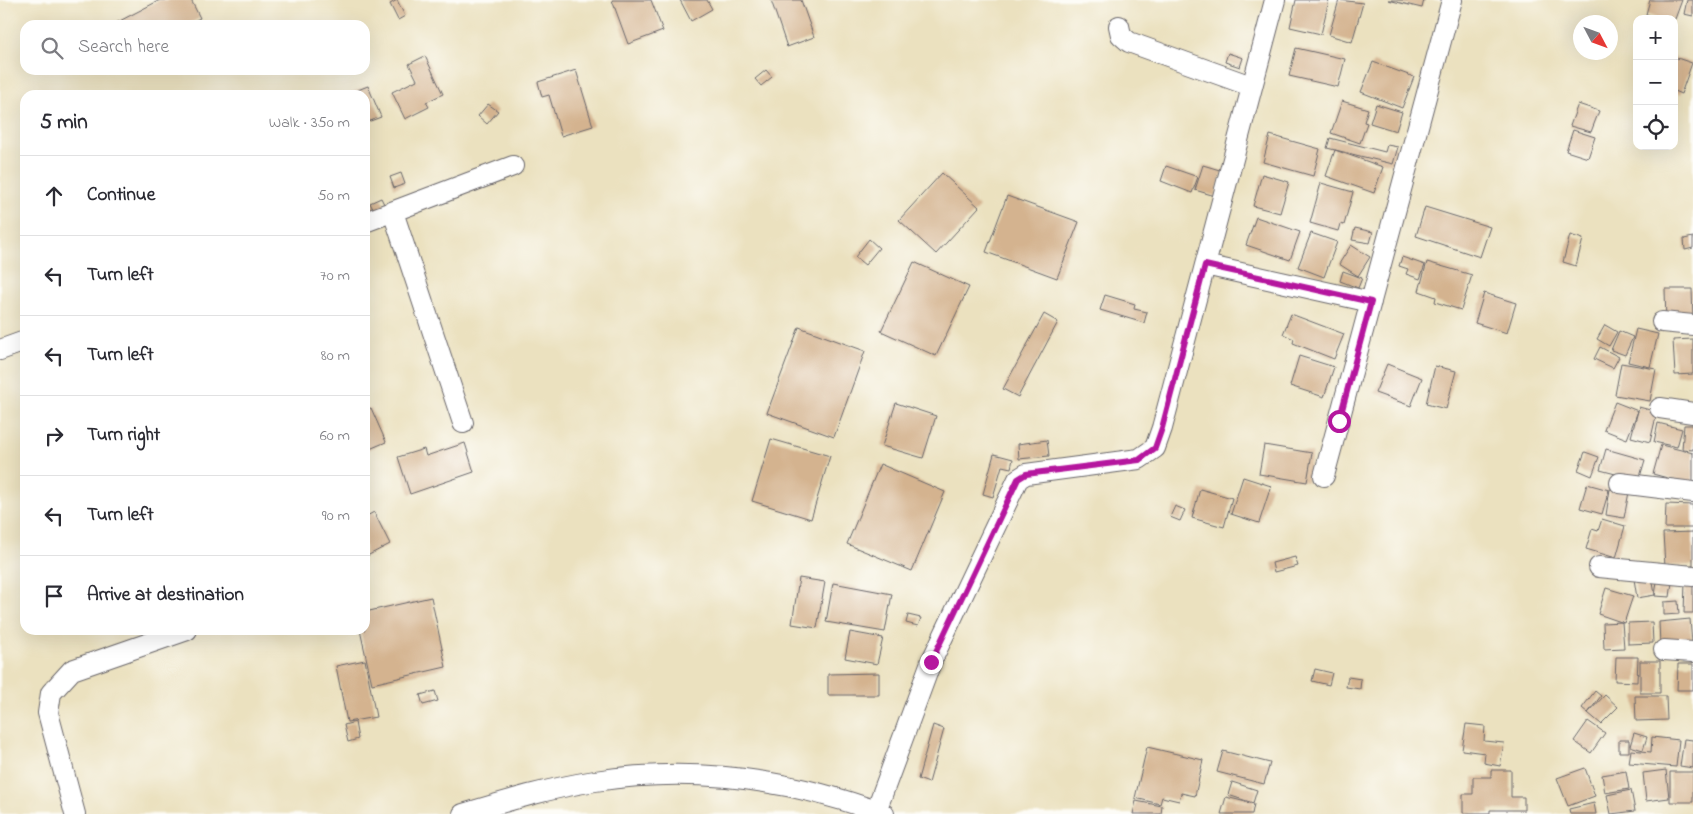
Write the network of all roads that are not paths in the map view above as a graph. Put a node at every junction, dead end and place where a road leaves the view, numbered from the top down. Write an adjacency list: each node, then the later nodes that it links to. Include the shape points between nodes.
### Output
1 (1275, 0): 4 (street)
2 (1452, 0): 9 (street)
3 (1119, 26): 4 (street, via 1121,36 1129,42)
4 (1251, 86): 8 (street)
5 (513, 166): 6 (street)
6 (393, 212): 7 (street); 16 (street)
7 (370, 220)
8 (1205, 265): 9 (street); 25 (street, via 1155,448 1139,460 1026,474 1018,479 931,662)
9 (1371, 302): 17 (street)
10 (1662, 322): 11 (street)
11 (1693, 325)
12 (20, 343): 13 (street)
13 (0, 350)
14 (1660, 408): 15 (street)
15 (1693, 413)
16 (462, 422)
17 (1324, 476)
18 (1620, 483): 19 (street)
19 (1693, 492)
20 (1599, 567): 21 (street)
21 (1693, 576)
22 (171, 635): 26 (street, via 72,670 51,693 48,713)
23 (1664, 650): 24 (street)
24 (1693, 652)
25 (880, 812): 27 (street, via 794,787 726,776 676,774 595,781 536,793)
26 (75, 814)
27 (462, 814)

